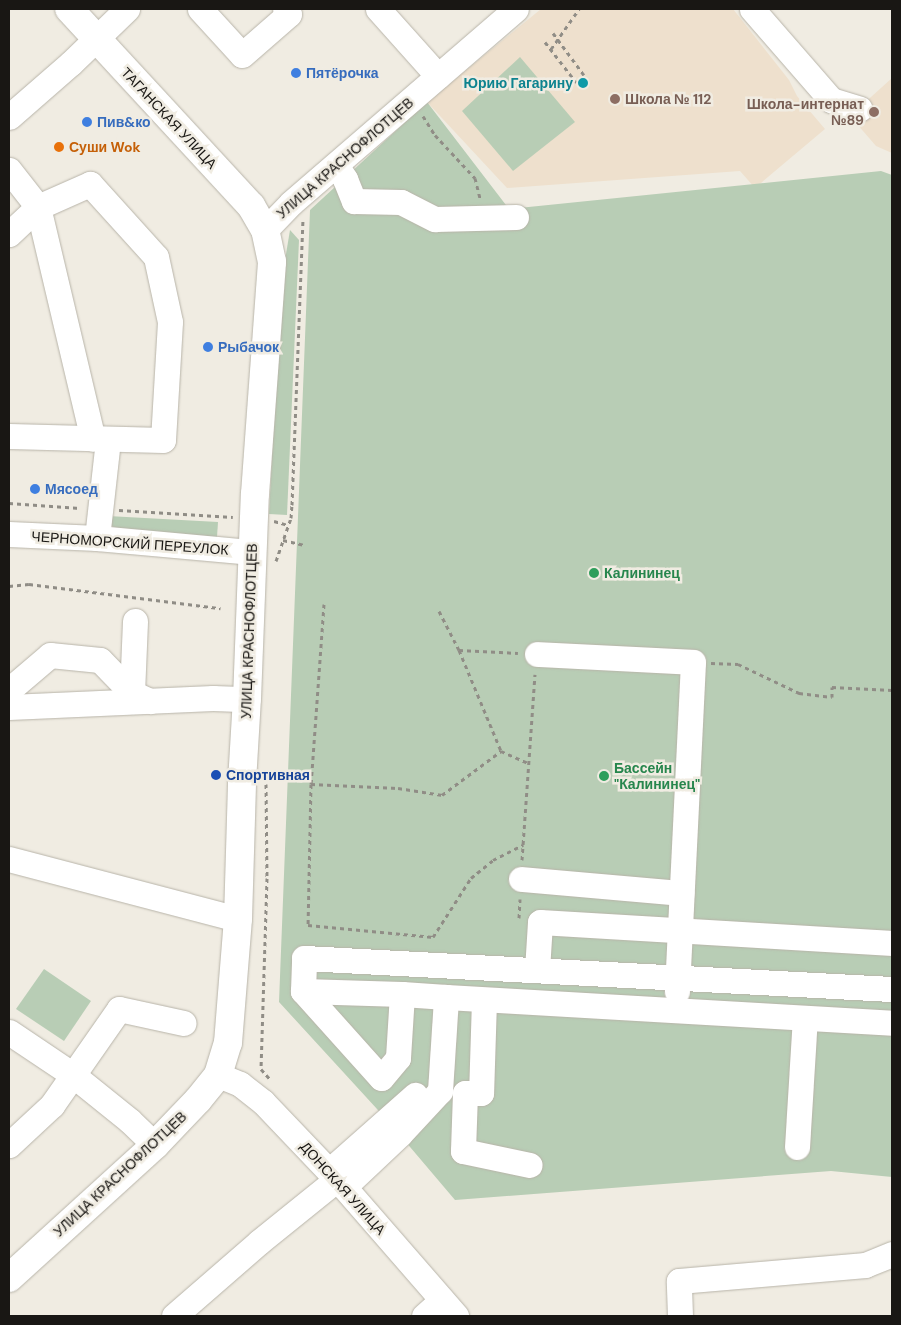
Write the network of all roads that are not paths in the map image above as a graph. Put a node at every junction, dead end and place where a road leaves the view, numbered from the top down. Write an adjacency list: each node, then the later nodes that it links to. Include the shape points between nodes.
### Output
1 (70, 9): 8 (main road, ТАГАНСКАЯ УЛИЦА)
2 (127, 9): 8 (street)
3 (200, 9): 4 (street, via 242,55 289,14)
4 (285, 9)
5 (378, 9): 9 (street)
6 (516, 9): 9 (street, УЛИЦА КРАСНОФЛОТЦЕВ)
7 (752, 9): 10 (street, via 830,100)
8 (96, 38): 11 (street); 16 (main road, ТАГАНСКАЯ УЛИЦА, via 251,206)
9 (438, 76): 12 (street, УЛИЦА КРАСНОФЛОТЦЕВ)
10 (860, 109)
11 (9, 117)
12 (336, 165): 15 (street, via 354,201 401,202 435,219); 16 (street, УЛИЦА КРАСНОФЛОТЦЕВ)
13 (9, 170): 14 (street)
14 (38, 207): 17 (street); 19 (street); 19 (street, via 90,184 156,257 170,322 163,440)
15 (516, 217)
16 (265, 230): 22 (main road, УЛИЦА КРАСНОФЛОТЦЕВ, via 272,262)
17 (9, 234)
18 (9, 436): 19 (street)
19 (100, 440): 21 (street)
20 (9, 534): 21 (street, ЧЕРНОМОРСКИЙ ПЕРЕУЛОК)
21 (98, 538): 22 (street, ЧЕРНОМОРСКИЙ ПЕРЕУЛОК)
22 (252, 552): 27 (main road, УЛИЦА КРАСНОФЛОТЦЕВ)
23 (135, 620): 26 (street)
24 (537, 654): 30 (street, via 693,662)
25 (9, 692): 26 (street); 26 (street, via 50,655 100,660)
26 (141, 697): 27 (street)
27 (248, 699): 31 (main road, УЛИЦА КРАСНОФЛОТЦЕВ)
28 (9, 859): 31 (street)
29 (522, 872): 30 (street)
30 (681, 893): 32 (street)
31 (238, 919): 48 (main road, УЛИЦА КРАСНОФЛОТЦЕВ, via 228,1043)
32 (679, 929): 33 (street); 35 (street, via 540,922); 36 (street)
33 (892, 943)
34 (432, 964): 35 (street); 38 (street, via 304,958); 40 (street)
35 (537, 970): 36 (street)
36 (677, 977): 37 (street); 42 (street)
37 (892, 989)
38 (303, 991): 39 (street); 39 (street, via 381,1078 398,1058)
39 (402, 994): 40 (street)
40 (438, 997): 41 (street); 53 (street, via 440,1091 400,1134)
41 (484, 1000): 42 (street); 52 (street, via 481,1093 465,1093 463,1151)
42 (676, 1011): 43 (street)
43 (805, 1018): 45 (street); 51 (street)
44 (183, 1023): 47 (street, via 120,1009)
45 (892, 1024)
46 (9, 1032): 47 (street)
47 (73, 1075): 49 (street, via 52,1105); 50 (street)
48 (218, 1075): 50 (main road, УЛИЦА КРАСНОФЛОТЦЕВ); 53 (street, ДОНСКАЯ УЛИЦА, via 240,1084 263,1102)
49 (9, 1144)
50 (155, 1145): 55 (main road, УЛИЦА КРАСНОФЛОТЦЕВ)
51 (797, 1147)
52 (530, 1165)
53 (336, 1179): 56 (street, ДОНСКАЯ УЛИЦА); 57 (street)
54 (892, 1254): 58 (street, via 865,1265 679,1281)
55 (9, 1278)
56 (441, 1311)
57 (174, 1316)
58 (680, 1316)

